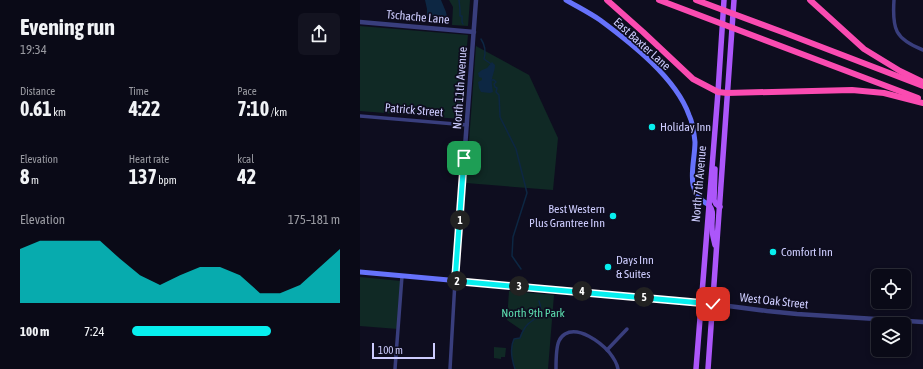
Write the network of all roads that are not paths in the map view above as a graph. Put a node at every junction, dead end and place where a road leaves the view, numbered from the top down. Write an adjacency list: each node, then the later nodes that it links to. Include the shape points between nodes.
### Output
1 (476, 0): 11 (street, North 11th Avenue)
2 (566, 0): 22 (main road, East Baxter Lane, via 600,20 634,47 677,91 687,108 694,129 693,186 697,196)
3 (607, 0): 15 (highway, via 693,79)
4 (659, 0): 17 (highway)
5 (696, 0): 14 (highway)
6 (724, 0): 15 (main road, North 7th Avenue)
7 (734, 0): 16 (main road, North 7th Avenue)
8 (810, 0): 13 (highway, via 864,49)
9 (894, 0): 12 (street, via 894,21 899,36 907,43)
10 (360, 22): 11 (street, Tschache Lane)
11 (474, 32): 20 (street, North 11th Avenue)
12 (923, 50)
13 (923, 82)
14 (923, 86)
15 (718, 92): 16 (highway); 21 (main road, North 7th Avenue)
16 (727, 93): 18 (highway, via 852,90); 23 (main road, North 7th Avenue)
17 (923, 100)
18 (923, 103)
19 (360, 116): 20 (street, Patrick Street)
20 (467, 125): 27 (street, North 11th Avenue)
21 (714, 143): 22 (main road, North 7th Avenue); 23 (main road, via 714,200)
22 (709, 205): 24 (main road, via 713,212 712,230); 28 (main road, North 7th Avenue)
23 (720, 207): 24 (main road, North 7th Avenue)
24 (716, 255): 29 (main road, North 7th Avenue)
25 (360, 272): 26 (main road, West Oak Street)
26 (402, 276): 27 (main road, West Oak Street); 33 (street)
27 (455, 281): 28 (main road, West Oak Street); 34 (street, North 11th Avenue)
28 (701, 302): 29 (main road, West Oak Street); 37 (main road, North 7th Avenue)
29 (713, 304): 30 (street, West Oak Street, via 797,314); 38 (main road, North 7th Avenue)
30 (923, 322)
31 (627, 329): 32 (street)
32 (608, 350): 35 (street, via 588,336 569,332 558,341); 36 (street)
33 (395, 369)
34 (450, 369)
35 (556, 369)
36 (618, 369)
37 (696, 369)
38 (708, 369)

